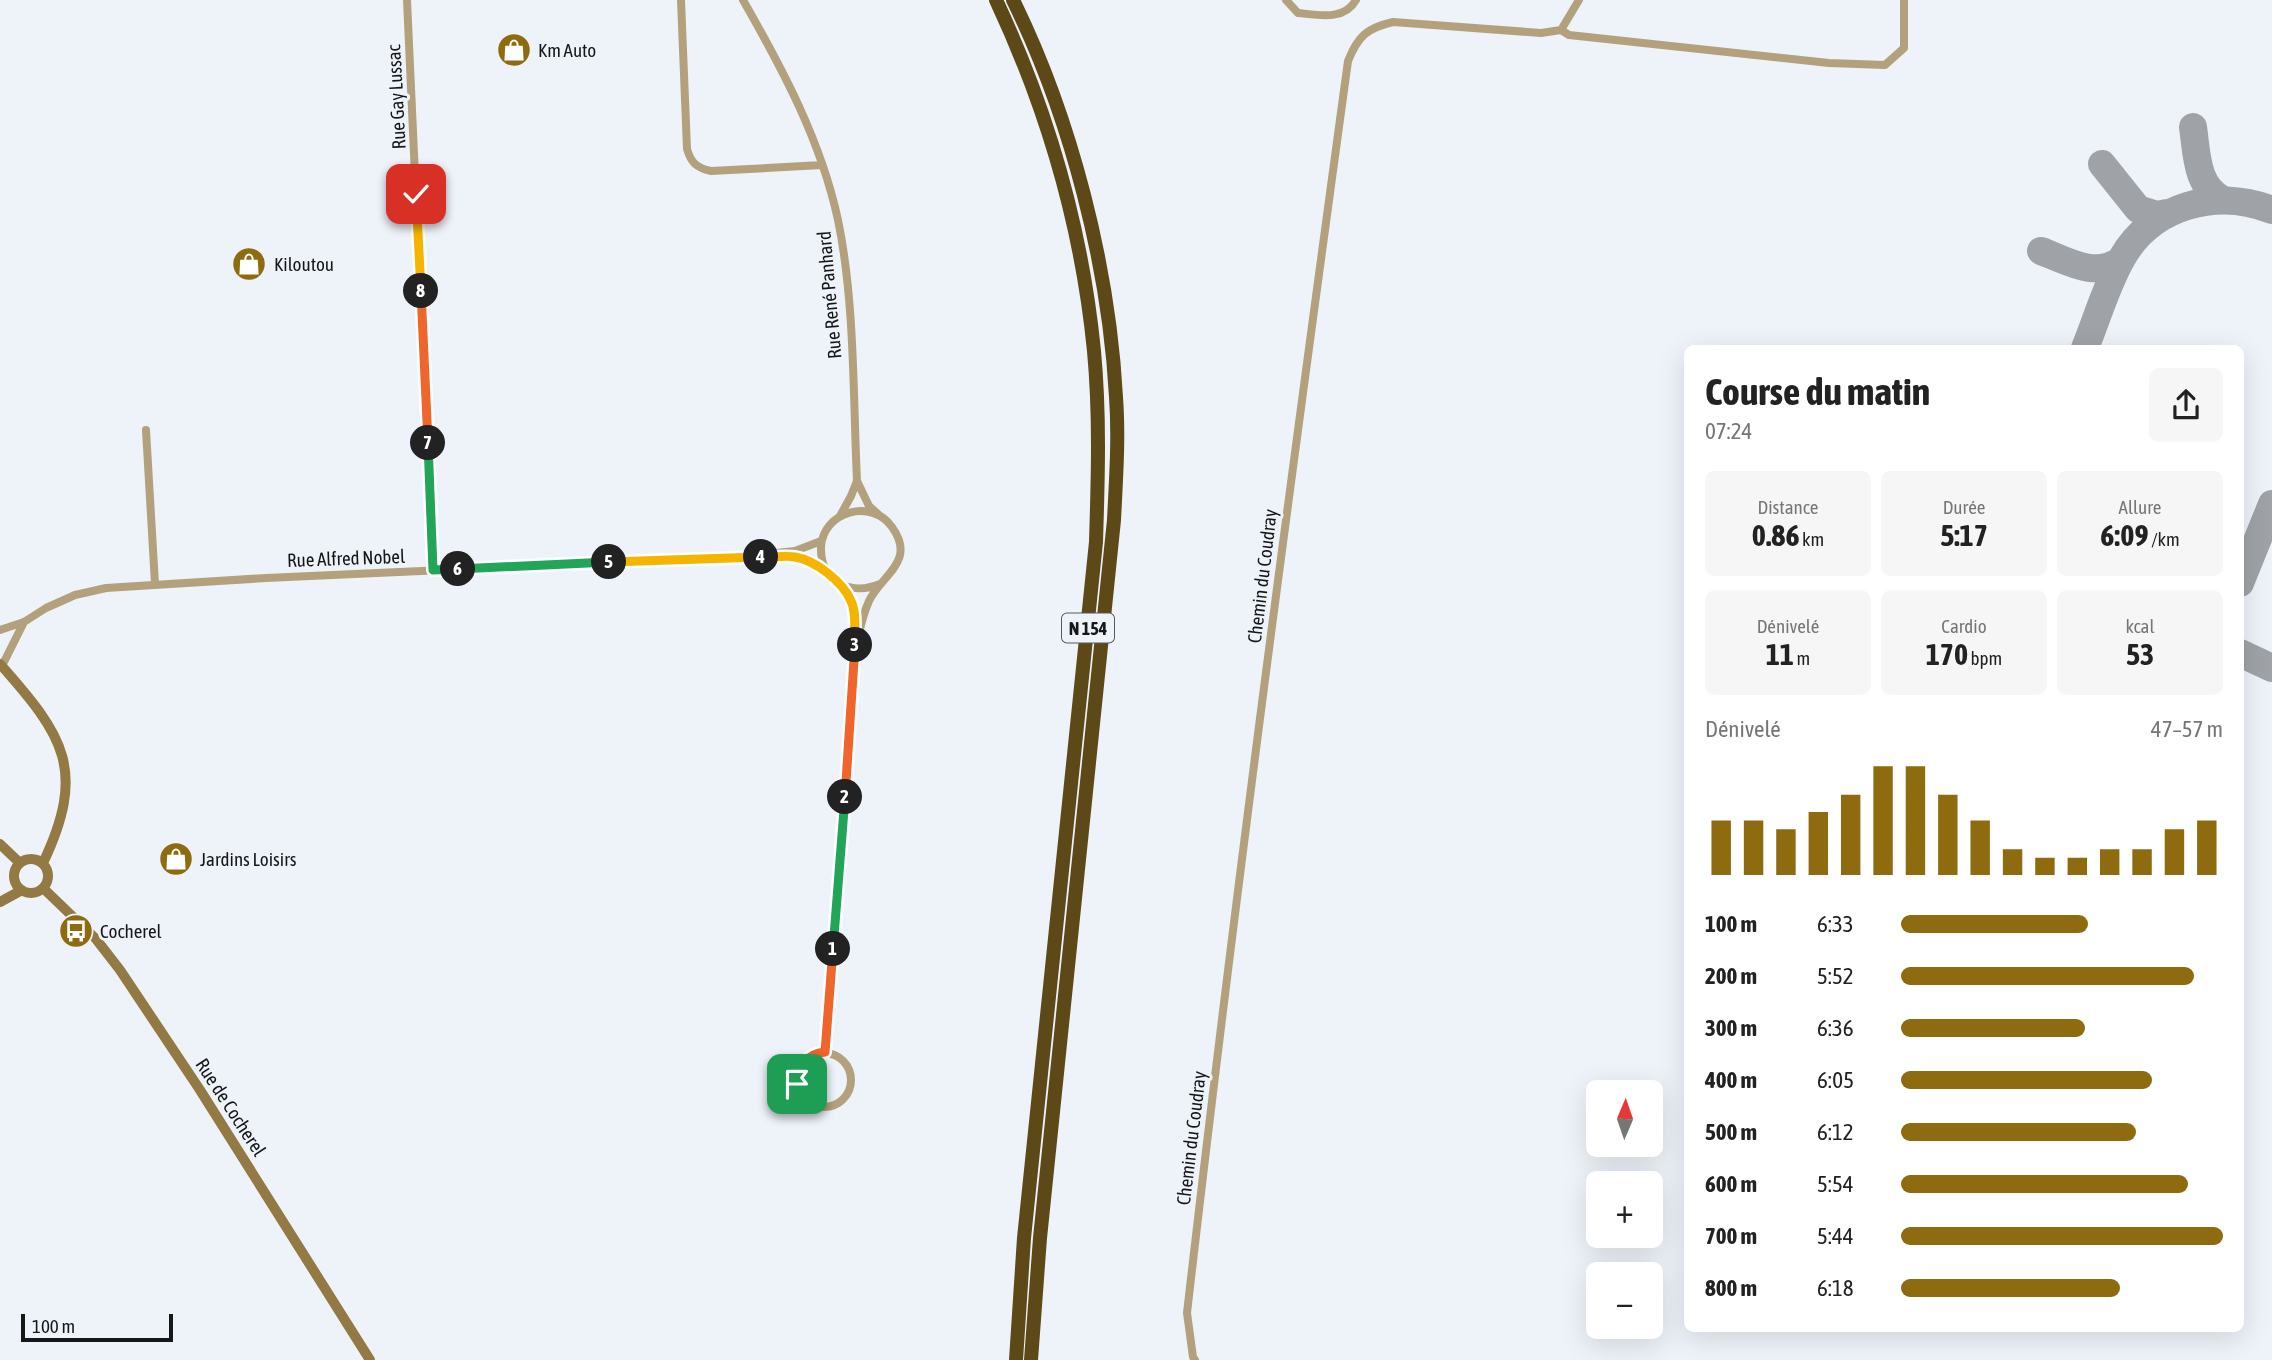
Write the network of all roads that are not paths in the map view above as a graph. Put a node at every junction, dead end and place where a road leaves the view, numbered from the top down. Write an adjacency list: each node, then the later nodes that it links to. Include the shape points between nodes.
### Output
1 (407, 0): 18 (street, Rue Gay Lussac)
2 (681, 0): 11 (street, via 690,160 711,171)
3 (743, 0): 11 (street, Rue René Panhard, via 808,123)
4 (996, 0): 34 (highway, N 154, via 1045,123 1074,229 1094,352 1099,463 1096,542)
5 (1013, 0): 33 (highway, N 154, via 1045,73 1076,167 1104,290 1116,397 1114,520)
6 (1286, 0): 7 (street, via 1298,13 1337,15)
7 (1356, 0)
8 (1579, 0): 10 (street)
9 (1904, 0): 10 (street, Chemin du Coudray, via 1904,48 1885,65 1829,64 1569,35)
10 (1561, 30): 40 (street, Chemin du Coudray, via 1541,33 1393,22 1372,27 1355,44 1348,61 1220,1025 1187,1313)
11 (822, 165): 13 (street, Rue René Panhard, via 837,218 848,290)
12 (146, 429): 20 (street)
13 (857, 481): 14 (street, Rue René Panhard, via 869,506); 15 (street, Rue René Panhard)
14 (879, 515): 15 (street, via 861,510); 21 (street, via 897,534 900,547 894,571)
15 (839, 516): 16 (street)
16 (821, 541): 17 (street, Rue Alfred Nobel, via 795,551); 19 (street, via 821,555)
17 (749, 556): 18 (street, Rue Alfred Nobel); 19 (street, Rue Alfred Nobel, via 804,559)
18 (433, 570): 20 (street, Rue Alfred Nobel)
19 (833, 578): 21 (street, via 855,589); 24 (street, via 851,600)
20 (155, 584): 22 (street, Rue Alfred Nobel, via 75,595)
21 (880, 584): 24 (street, via 867,606)
22 (24, 622): 23 (street, Rue Alfred Nobel); 25 (street)
23 (0, 631)
24 (855, 652): 32 (street)
25 (1, 665): 28 (street, via 34,703 62,753 66,798)
26 (0, 844): 27 (street)
27 (20, 863): 28 (street, via 34,859); 30 (street, via 14,877)
28 (43, 863): 29 (street, via 48,878)
29 (43, 888): 30 (street, via 30,893); 35 (street, Rue de Cocherel, via 96,939 120,970)
30 (22, 890): 31 (street)
31 (0, 902)
32 (825, 1052): 32 (street, via 810,1056 797,1076 805,1099 821,1107 845,1098 852,1082 847,1065)
33 (1034, 1300): 38 (highway, N 154); 39 (highway)
34 (1016, 1341): 36 (highway); 37 (highway, N 154)
35 (370, 1360)
36 (1009, 1360)
37 (1016, 1360)
38 (1031, 1360)
39 (1037, 1360)
40 (1195, 1360)

